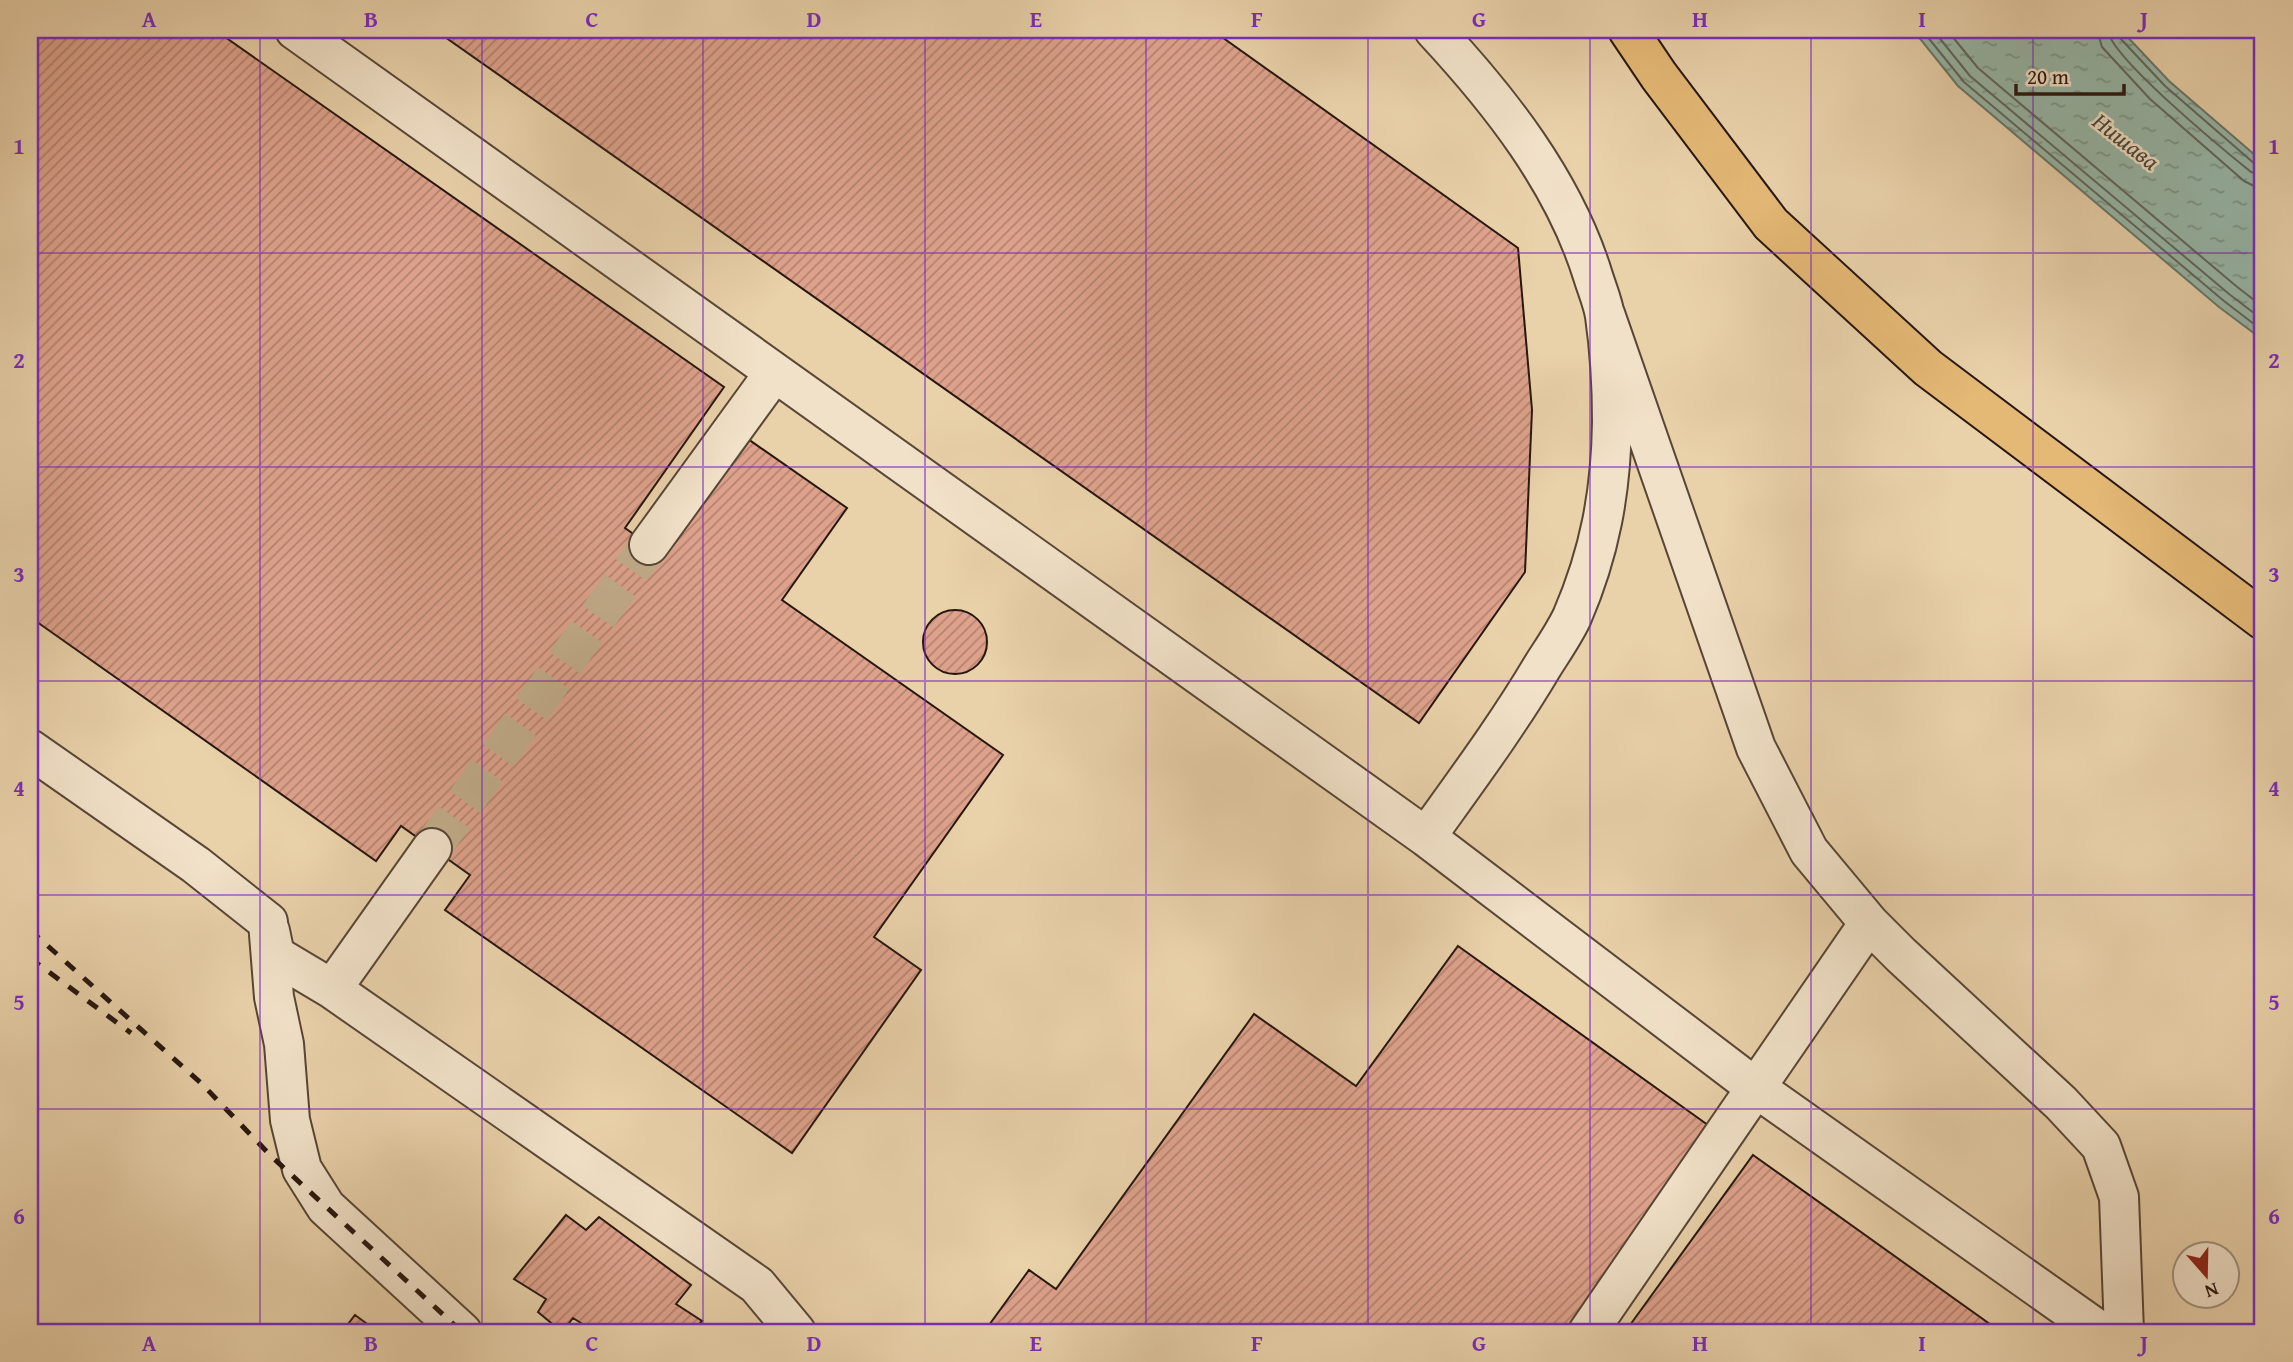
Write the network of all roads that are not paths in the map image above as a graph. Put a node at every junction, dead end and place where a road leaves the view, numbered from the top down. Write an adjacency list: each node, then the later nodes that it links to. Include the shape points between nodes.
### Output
1 (295, 30): 5 (lane)
2 (1434, 30): 4 (lane, via 1473,71 1533,151 1585,249)
3 (1628, 30): 7 (main road, via 1771,224 1928,368)
4 (1605, 314): 9 (lane, via 1612,456 1606,509 1593,559 1571,619 1544,664); 12 (lane, via 1756,748 1809,851)
5 (774, 373): 6 (lane); 9 (lane)
6 (649, 545)
7 (2263, 620)
8 (30, 749): 11 (lane)
9 (1426, 837): 14 (lane)
10 (432, 848): 13 (lane)
11 (268, 922): 13 (lane, via 275,955); 15 (lane, via 290,1120 302,1169 326,1207)
12 (1869, 923): 14 (lane); 19 (lane, via 2101,1146 2119,1197)
13 (332, 989): 16 (lane, via 757,1285)
14 (1756, 1088): 17 (lane); 18 (lane)
15 (462, 1332)
16 (796, 1332)
17 (1588, 1332)
18 (2101, 1332)
19 (2124, 1332)

